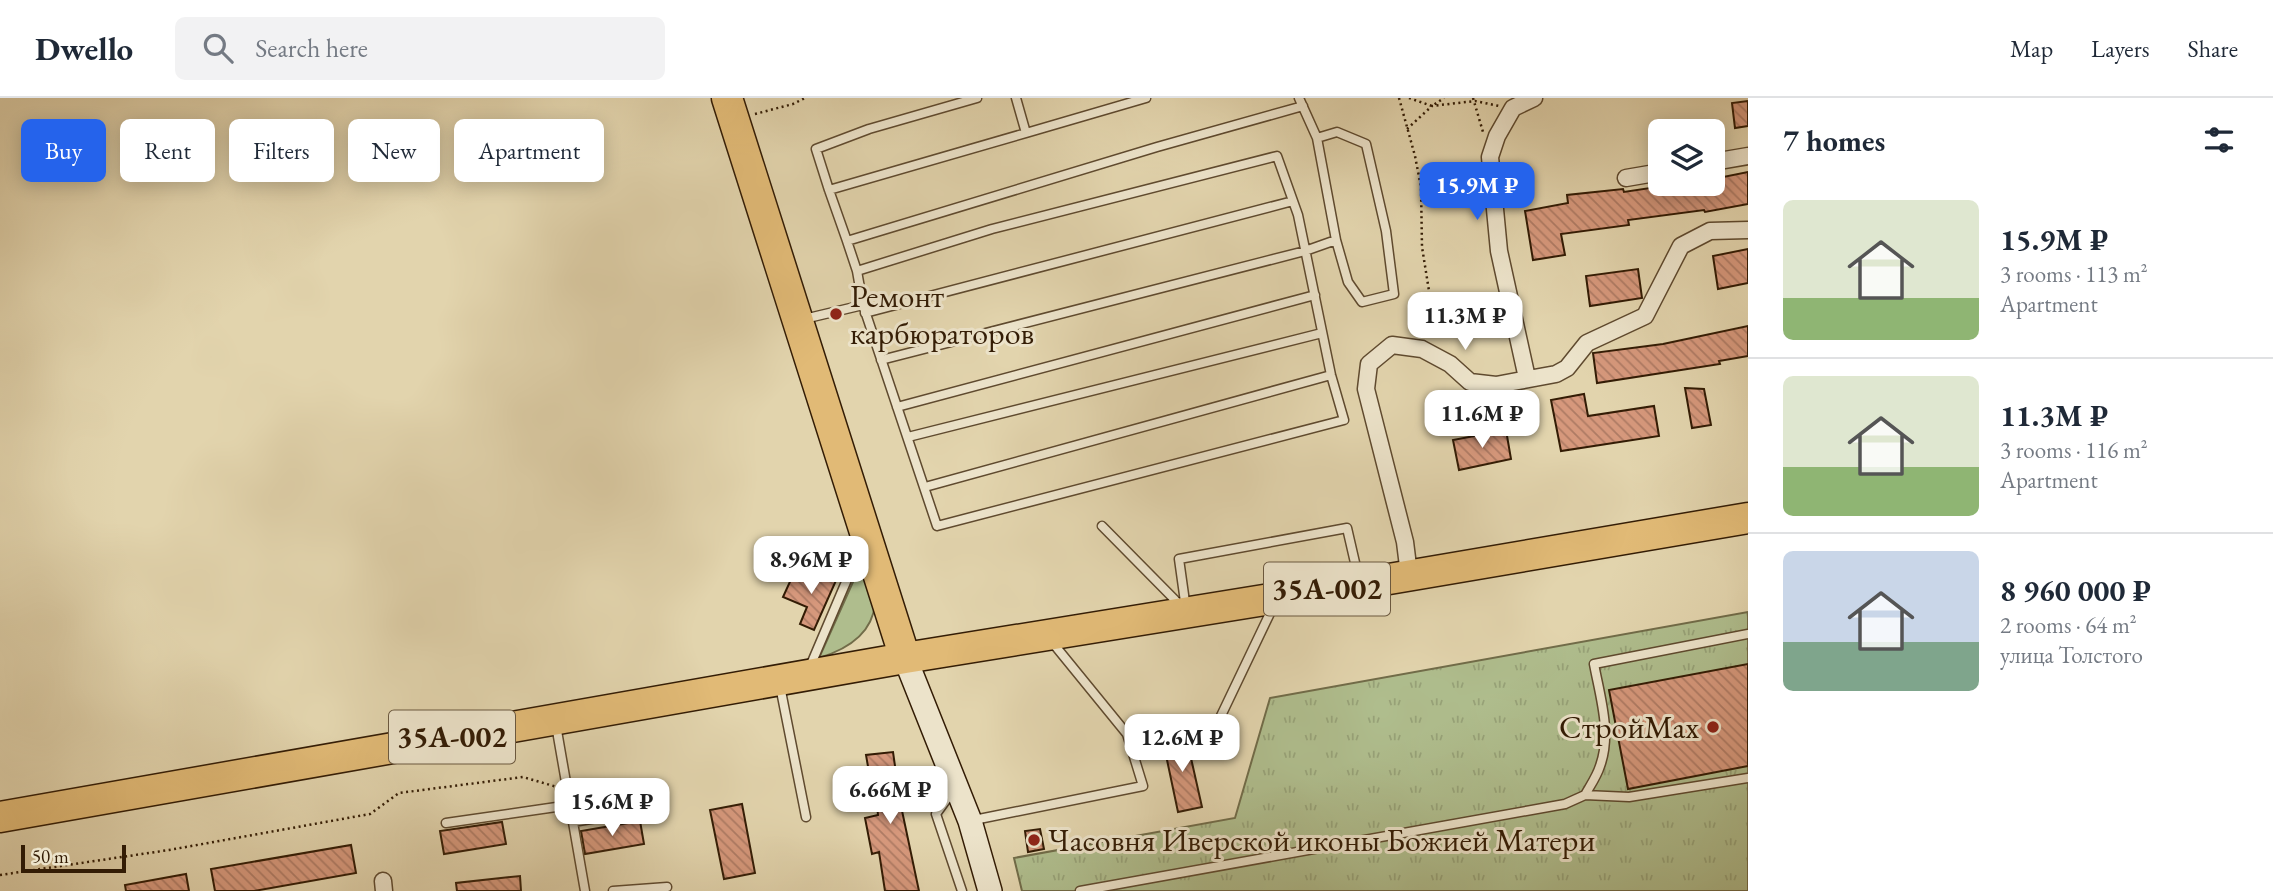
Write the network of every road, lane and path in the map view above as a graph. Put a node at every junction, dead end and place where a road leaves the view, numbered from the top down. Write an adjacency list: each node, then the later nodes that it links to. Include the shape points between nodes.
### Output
1 (805, 98): 13 (path, via 793,104)
2 (978, 98): 22 (lane, via 816,149)
3 (1016, 98): 15 (lane)
4 (1146, 98): 15 (lane)
5 (1399, 98): 14 (path)
6 (1409, 98): 11 (path)
7 (1444, 98): 11 (path)
8 (1534, 98): 12 (street)
9 (1474, 100): 11 (path); 12 (path); 18 (path)
10 (1301, 102): 16 (lane); 26 (lane)
11 (1432, 106): 14 (path)
12 (1513, 108): 18 (street)
13 (731, 109): 31 (highway)
14 (1407, 129): 33 (path, via 1421,187 1422,247 1433,316)
15 (1026, 133): 22 (lane)
16 (1317, 138): 25 (lane); 25 (lane, via 1337,132 1366,144 1386,231 1394,294 1362,302 1348,282)
17 (1748, 156): 19 (street)
18 (1490, 157): 36 (street, via 1499,251)
19 (1725, 160)
20 (1648, 174): 21 (street)
21 (1626, 178)
22 (829, 190): 26 (lane)
23 (1293, 201): 27 (lane); 28 (lane, via 1277,156 992,229); 30 (lane)
24 (1748, 230): 36 (street, via 1710,232 1681,246 1644,316 1587,343 1567,368 1556,374)
25 (1336, 240): 27 (lane)
26 (847, 241): 28 (lane)
27 (1305, 251): 29 (lane); 34 (lane)
28 (857, 271): 30 (lane)
29 (1315, 295): 32 (lane); 37 (lane)
30 (864, 309): 31 (lane); 34 (lane)
31 (798, 320): 42 (highway)
32 (1322, 332): 35 (lane); 38 (lane)
33 (1412, 347): 36 (street, via 1450,364 1469,382 1496,386); 43 (street, via 1392,345 1369,364 1366,388)
34 (881, 360): 37 (lane)
35 (1331, 375): 39 (lane); 39 (lane, via 1344,420 937,526)
36 (1527, 378)
37 (897, 407): 38 (lane)
38 (908, 437): 39 (lane)
39 (925, 487)
40 (1748, 518): 43 (highway, 35А-002)
41 (1102, 527): 46 (lane)
42 (866, 537): 49 (highway); 50 (lane)
43 (1409, 574): 44 (highway, 35А-002)
44 (1360, 583): 45 (highway, 35А-002); 46 (lane, via 1346,528 1178,559)
45 (1277, 598): 46 (highway, 35А-002); 52 (lane, via 1219,720)
46 (1187, 612): 47 (highway, 35А-002)
47 (1046, 634): 49 (highway, 35А-002); 52 (lane)
48 (1748, 634): 56 (lane, via 1594,664 1605,722 1604,748)
49 (905, 658): 50 (highway, 35А-002); 54 (main road)
50 (793, 677): 51 (highway, 35А-002); 60 (lane)
51 (555, 719): 55 (lane); 59 (highway, 35А-002)
52 (1127, 734): 61 (lane, via 1143,786)
53 (1748, 778): 56 (lane, via 1629,797)
54 (956, 786): 61 (main road); 68 (lane, via 936,814)
55 (567, 790): 57 (lane); 64 (path, via 523,777 399,793 370,814)
56 (1585, 795): 70 (lane, via 1565,804)
57 (570, 805): 62 (lane); 63 (lane)
58 (632, 813): 62 (lane)
59 (0, 817)
60 (806, 817)
61 (970, 821): 69 (main road)
62 (573, 822): 66 (lane)
63 (446, 823)
64 (0, 876)
65 (667, 887): 67 (lane)
66 (585, 891)
67 (613, 891)
68 (962, 891)
69 (990, 891)
70 (1080, 891)

